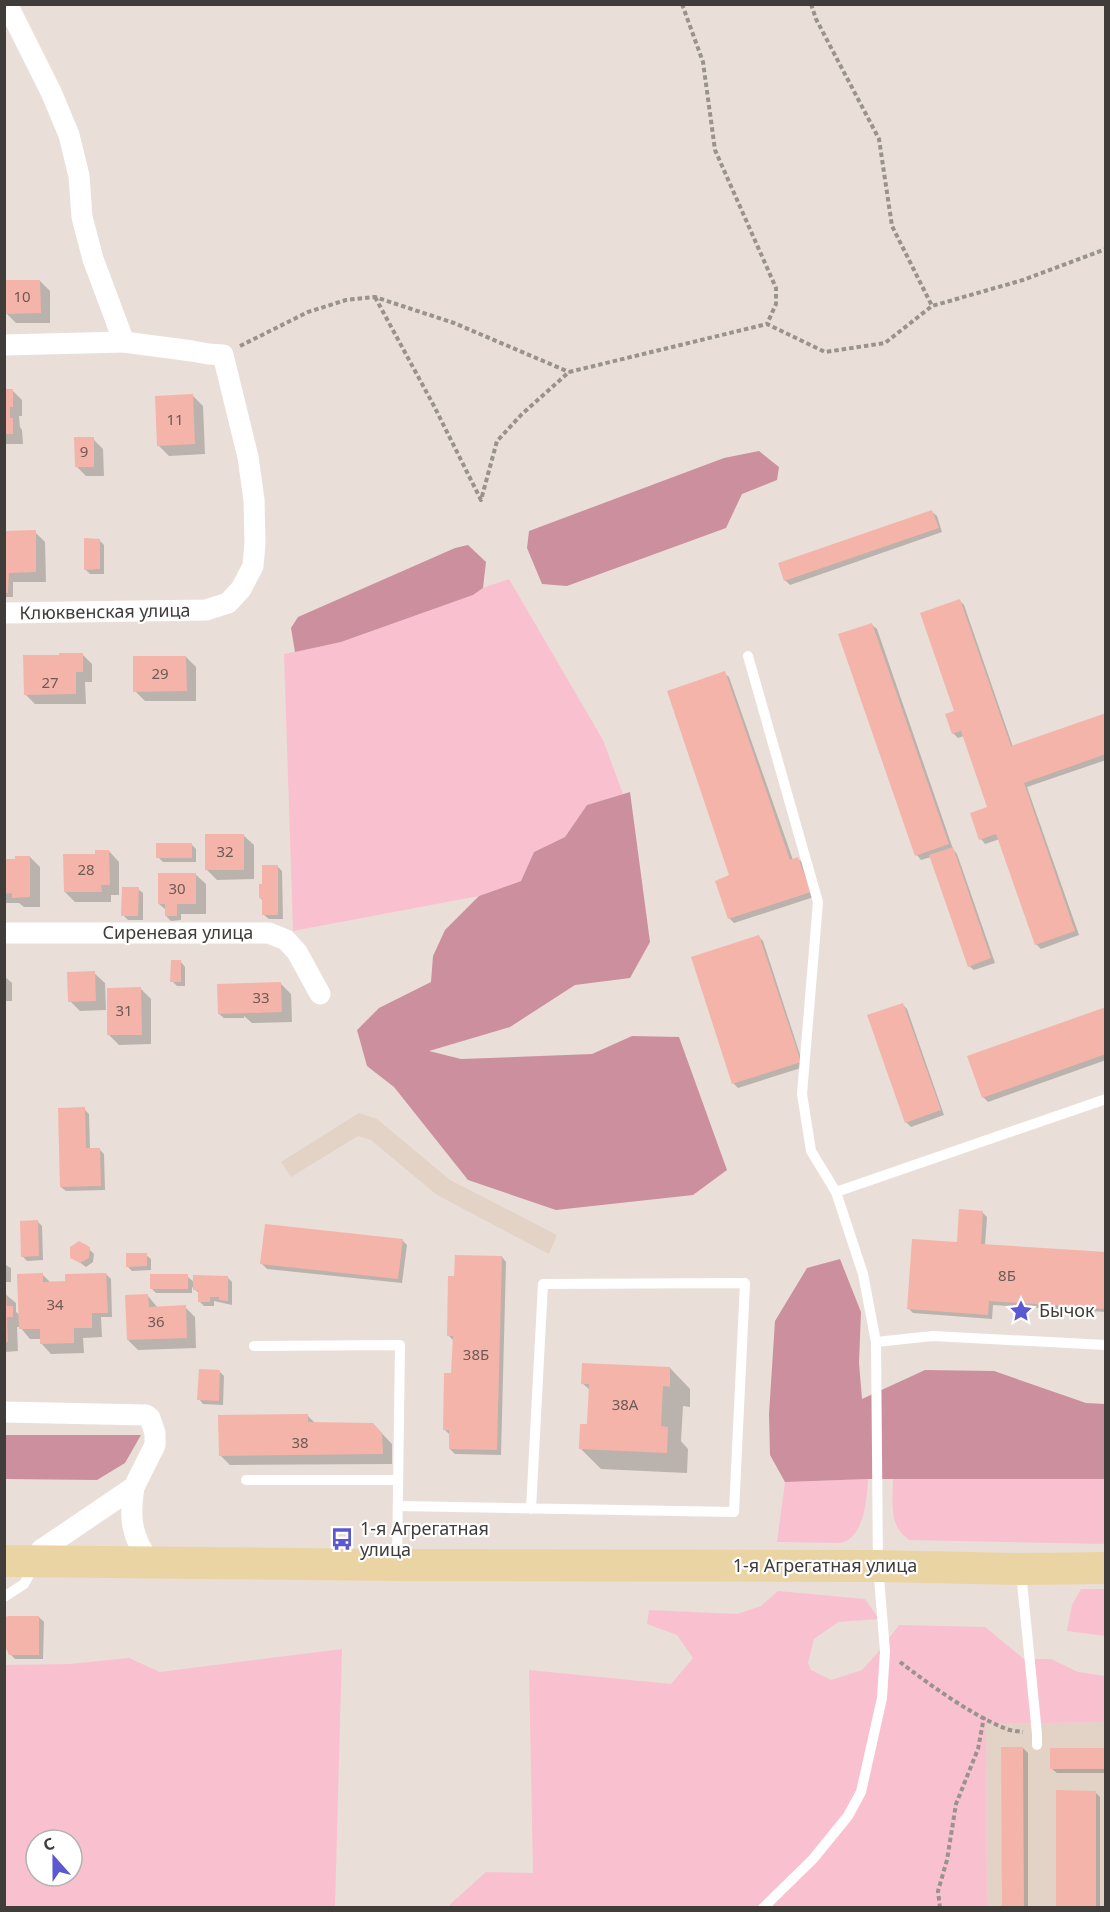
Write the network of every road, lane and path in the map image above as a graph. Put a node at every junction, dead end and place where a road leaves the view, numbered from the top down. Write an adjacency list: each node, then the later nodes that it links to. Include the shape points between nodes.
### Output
1 (682, 4): 7 (path, via 703,62 715,150 776,288 776,304)
2 (811, 4): 6 (path, via 879,139 892,226)
3 (7, 8): 8 (street, via 69,135 93,259)
4 (1106, 249): 6 (path, via 1023,280)
5 (375, 297): 10 (path, via 346,300 308,312); 11 (path, via 454,323); 11 (path, via 481,500 497,441)
6 (932, 306): 7 (path, via 885,343 825,352)
7 (767, 324): 11 (path)
8 (124, 342): 9 (street); 10 (street)
9 (4, 345)
10 (223, 355): 12 (street, Клюквенская улица, via 248,457 254,500 253,566 241,589 228,603 206,610)
11 (569, 372)
12 (4, 613)
13 (748, 656): 17 (lane, via 818,902 802,1094 811,1151)
14 (4, 933): 15 (street, Сиреневая улица, via 269,933 286,940 297,952)
15 (320, 994)
16 (1106, 1099): 17 (lane)
17 (836, 1192): 18 (lane, via 862,1274)
18 (876, 1342): 19 (lane, via 933,1336); 31 (lane)
19 (1106, 1345)
20 (254, 1346): 23 (lane, via 400,1345)
21 (4, 1412): 24 (street, via 146,1415 155,1433 155,1445)
22 (246, 1480): 23 (lane)
23 (398, 1480): 25 (lane)
24 (134, 1487): 28 (street, via 41,1550); 29 (street, via 130,1509 134,1530 139,1547)
25 (398, 1506): 26 (lane); 30 (lane)
26 (531, 1509): 26 (lane, via 734,1512 745,1283 543,1284)
27 (4, 1561): 28 (main road, 1-я Агрегатная улица)
28 (36, 1561): 29 (main road, 1-я Агрегатная улица); 34 (lane, via 24,1584)
29 (151, 1563): 30 (main road, 1-я Агрегатная улица)
30 (397, 1565): 31 (main road, 1-я Агрегатная улица)
31 (878, 1566): 33 (main road, 1-я Агрегатная улица); 35 (lane)
32 (1106, 1568): 33 (main road, 1-я Агрегатная улица)
33 (1021, 1569): 37 (lane)
34 (4, 1598)
35 (885, 1651): 36 (path, via 931,1686); 38 (lane, via 882,1698 861,1792 848,1816 813,1860)
36 (984, 1717): 37 (path); 39 (path, via 978,1749 956,1804 938,1891)
37 (1037, 1739)
38 (763, 1908)
39 (940, 1908)

